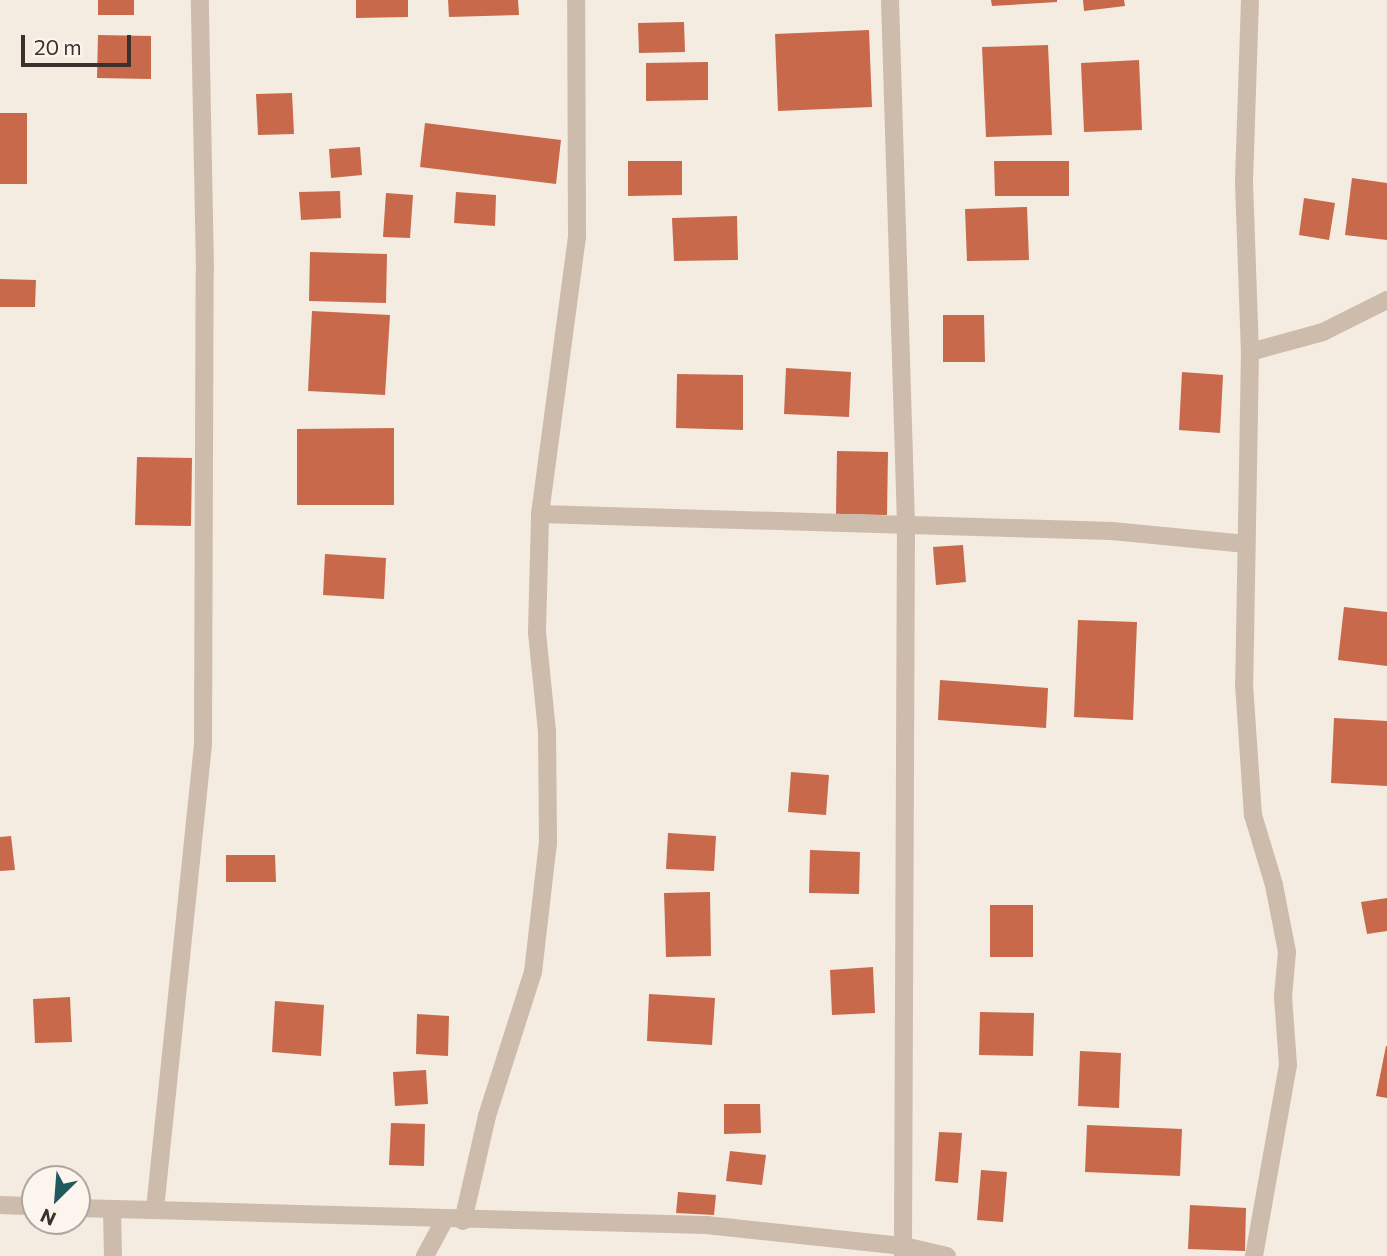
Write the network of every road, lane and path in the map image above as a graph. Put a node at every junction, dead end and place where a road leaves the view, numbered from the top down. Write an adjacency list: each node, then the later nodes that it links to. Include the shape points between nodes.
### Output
1 (200, 0): 14 (street, via 205,271 203,742)
2 (576, 0): 7 (street, via 577,237)
3 (890, 0): 8 (street)
4 (1250, 0): 6 (street, via 1244,182)
5 (1387, 300): 6 (street, via 1322,332)
6 (1250, 352): 9 (street)
7 (540, 514): 8 (street); 15 (street, via 537,632 547,731 548,830 533,972)
8 (906, 525): 9 (street, via 1112,531); 16 (street)
9 (1246, 544): 20 (street, via 1244,684 1253,815 1274,885 1287,952 1283,997 1287,1065)
10 (0, 1205): 11 (street)
11 (21, 1206)
12 (91, 1208): 13 (street)
13 (112, 1209): 14 (street); 17 (street)
14 (155, 1209): 15 (street)
15 (454, 1220): 16 (street, via 706,1225); 18 (street)
16 (904, 1251): 19 (street)
17 (113, 1256)
18 (425, 1256)
19 (947, 1256)
20 (1254, 1256)

